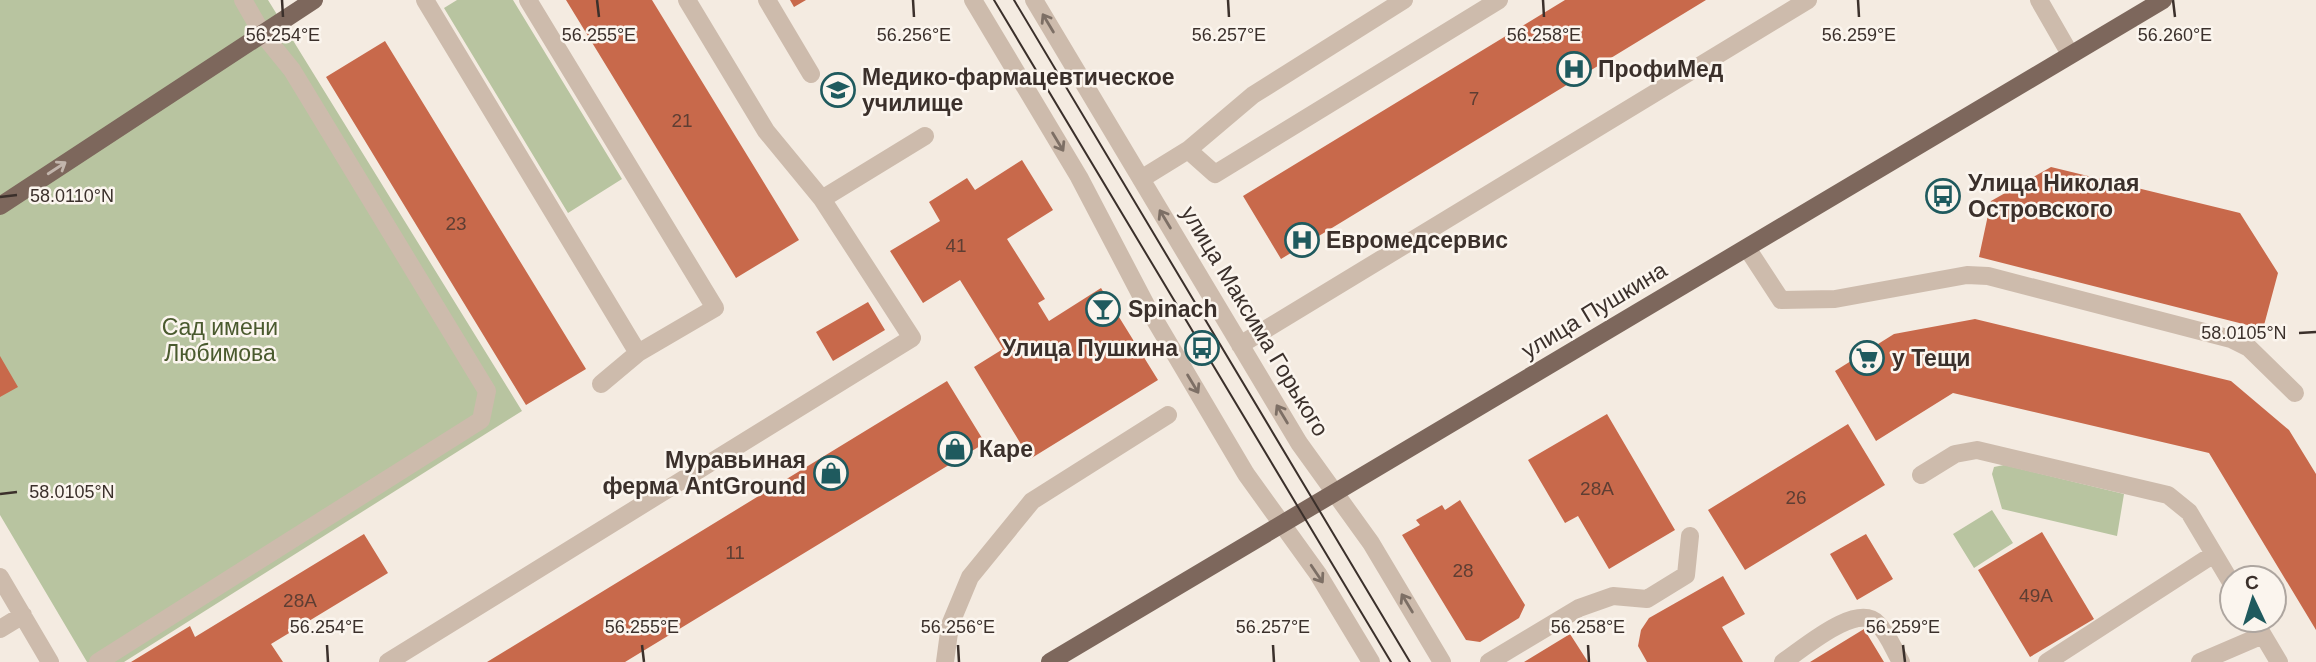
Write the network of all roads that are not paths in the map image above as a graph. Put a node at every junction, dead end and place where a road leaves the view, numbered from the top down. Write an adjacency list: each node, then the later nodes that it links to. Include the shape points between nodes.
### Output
1 (243, 0): 14 (street)
2 (314, 0): 14 (main road)
3 (425, 0): 24 (street)
4 (528, 0): 24 (street, via 715,308)
5 (687, 0): 20 (street, via 766,131)
6 (767, 0): 16 (street)
7 (973, 0): 30 (street, one-way to 30, via 1079,177 1146,305 1246,474)
8 (1034, 0): 19 (street, улица Максима Горького, one-way to 8)
9 (1404, 0): 18 (street, via 1253,95)
10 (1499, 0): 18 (street, via 1215,174)
11 (1808, 0): 23 (street)
12 (2163, 0): 15 (main road, улица Пушкина)
13 (2040, 1): 15 (street)
14 (262, 33): 21 (main road, one-way to 14); 40 (street, via 292,70 487,391 481,420)
15 (2070, 54): 22 (main road, улица Пушкина)
16 (811, 74)
17 (925, 136): 20 (street)
18 (1188, 150): 19 (street)
19 (1141, 178): 23 (street, улица Максима Горького, one-way to 19)
20 (822, 199): 41 (street, via 912,338)
21 (0, 206)
22 (1747, 248): 26 (street, via 1781,300 1835,299 1967,275 1988,276 2231,339 2249,348); 29 (main road, улица Пушкина)
23 (1240, 345): 29 (street, улица Максима Горького, one-way to 23)
24 (638, 353): 25 (street)
25 (601, 384)
26 (2295, 393)
27 (1168, 415): 42 (street, via 1032,501 970,577 950,625)
28 (1921, 475): 32 (street, via 1955,454 1977,450 2168,495 2189,512)
29 (1334, 492): 30 (main road, улица Пушкина); 45 (street, улица Максима Горького, one-way to 29, via 1371,543)
30 (1281, 524): 43 (main road, улица Пушкина); 44 (street, one-way to 44, via 1318,574)
31 (1690, 536): 46 (street, via 1686,575 1647,599 1613,596 1578,608)
32 (2214, 554): 33 (street); 49 (street)
33 (2220, 564)
34 (0, 577): 35 (street)
35 (23, 615): 36 (street); 39 (street)
36 (0, 629)
37 (2246, 634): 50 (street)
38 (2262, 634): 51 (street)
39 (50, 662)
40 (98, 662)
41 (388, 662)
42 (944, 662)
43 (1050, 662)
44 (1371, 662)
45 (1442, 662)
46 (1489, 662)
47 (1783, 662): 48 (street, via 1848,619 1863,616 1877,622)
48 (1901, 662)
49 (2047, 662)
50 (2200, 662)
51 (2279, 662)

